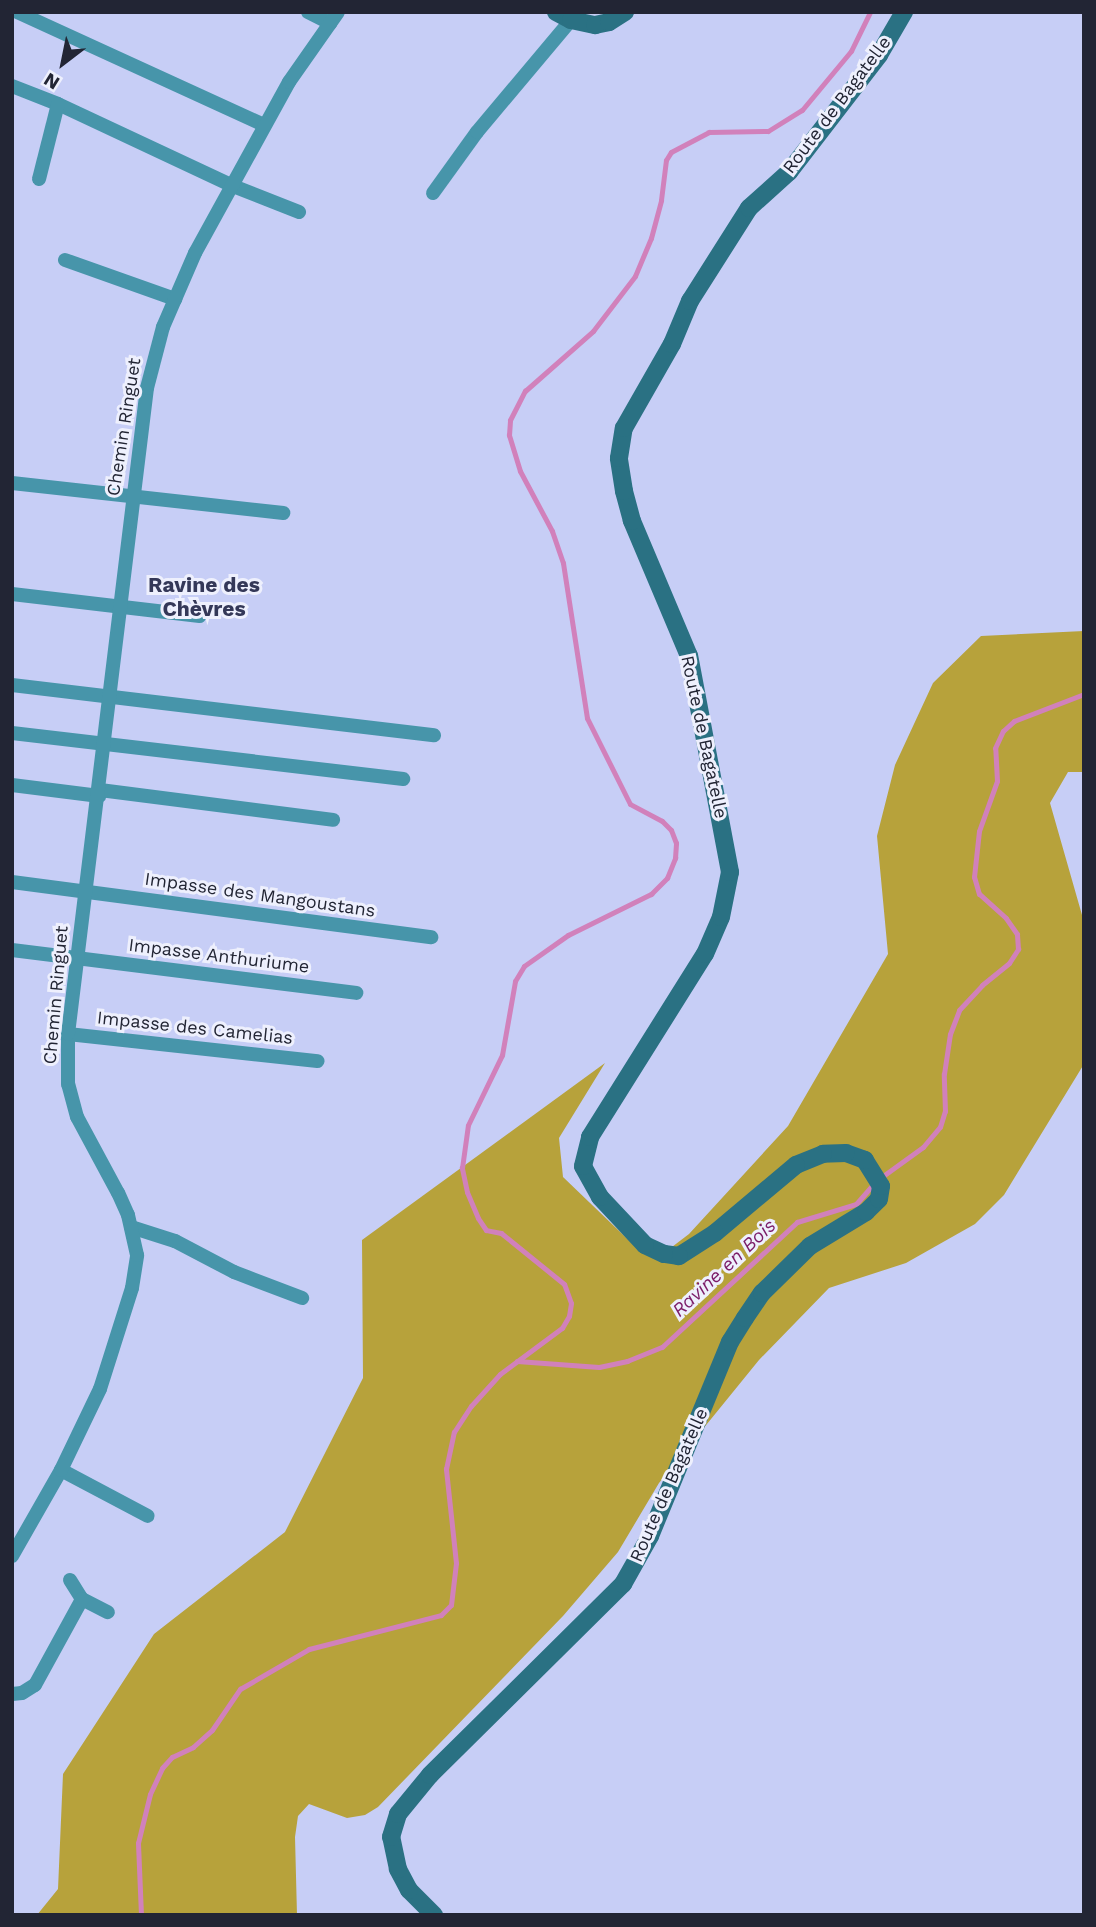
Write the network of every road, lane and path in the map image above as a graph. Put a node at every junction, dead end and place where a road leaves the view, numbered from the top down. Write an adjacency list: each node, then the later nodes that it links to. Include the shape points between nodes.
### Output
1 (17, 12): 9 (street)
2 (308, 12): 6 (street)
3 (625, 12): 5 (main road, via 595,25)
4 (904, 12): 48 (main road, Route de Bagatelle, via 879,55 789,172 749,208 690,301 672,344 624,428 619,458 629,511 689,656 730,872 721,917 705,954 590,1137 583,1166 600,1196 645,1245 679,1256 715,1233 796,1165 823,1154 846,1153 865,1160 881,1186 879,1199 810,1246 762,1293 745,1318 730,1342 650,1536 623,1584 430,1775 398,1814 391,1837 398,1869 409,1889)
5 (564, 16): 12 (street)
6 (334, 18): 9 (street, Chemin Ringuet)
7 (12, 86): 8 (street)
8 (58, 104): 10 (street); 11 (street)
9 (264, 125): 11 (street, Chemin Ringuet)
10 (39, 179)
11 (233, 186): 13 (street); 15 (street, Chemin Ringuet)
12 (433, 193)
13 (299, 212)
14 (65, 260): 15 (street)
15 (175, 299): 17 (street, Chemin Ringuet, via 154,356)
16 (12, 483): 17 (street)
17 (132, 496): 18 (street); 20 (street, Chemin Ringuet)
18 (283, 513)
19 (12, 594): 20 (street)
20 (120, 607): 21 (street); 23 (street, Chemin Ringuet)
21 (200, 616)
22 (12, 685): 23 (street)
23 (110, 696): 25 (street); 26 (street, Chemin Ringuet)
24 (12, 733): 26 (street)
25 (434, 735)
26 (105, 744): 27 (street); 29 (street, Chemin Ringuet)
27 (403, 779)
28 (12, 785): 29 (street)
29 (100, 793): 30 (street); 32 (street, Chemin Ringuet)
30 (333, 820)
31 (12, 882): 32 (street, Impasse des Mangoustans)
32 (85, 891): 33 (street, Impasse des Mangoustans); 35 (street, Chemin Ringuet)
33 (431, 937)
34 (12, 950): 35 (street, Impasse Anthuriume)
35 (78, 957): 36 (street, Impasse Anthuriume); 37 (street, Chemin Ringuet)
36 (356, 993)
37 (68, 1034): 38 (street, Impasse des Camelias); 39 (street, Chemin Ringuet, via 68,1084 77,1116)
38 (318, 1060)
39 (131, 1227): 40 (street, via 175,1241 234,1272); 41 (street, Chemin Ringuet, via 137,1255 132,1288 100,1388)
40 (302, 1298)
41 (61, 1470): 42 (street); 43 (street, Chemin Ringuet)
42 (148, 1516)
43 (12, 1556)
44 (69, 1580): 45 (street)
45 (82, 1599): 46 (street); 47 (street, via 34,1685)
46 (108, 1612)
47 (12, 1694)
48 (434, 1915)

